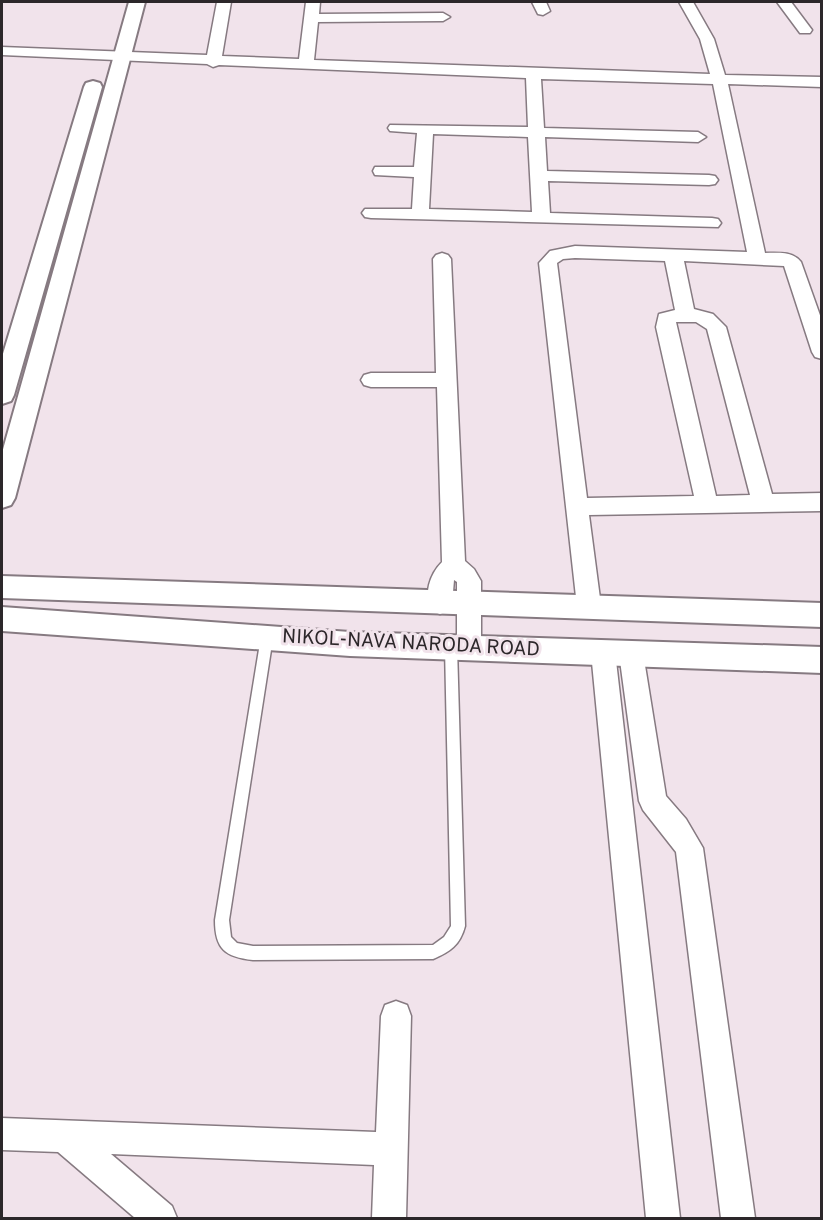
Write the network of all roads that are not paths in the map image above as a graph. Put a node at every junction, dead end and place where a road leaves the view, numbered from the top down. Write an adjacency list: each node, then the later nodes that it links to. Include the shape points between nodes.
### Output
1 (119, 2): 11 (street)
2 (136, 2): 11 (street)
3 (224, 2): 12 (street)
4 (313, 2): 7 (street)
5 (686, 2): 15 (street, via 707,39)
6 (784, 2): 9 (street)
7 (311, 18): 8 (street); 13 (street)
8 (443, 18)
9 (805, 30)
10 (2, 51): 11 (street)
11 (112, 57): 12 (street); 44 (street); 45 (street)
12 (213, 62): 13 (street)
13 (306, 65): 14 (street)
14 (533, 74): 15 (street); 19 (street)
15 (719, 78): 16 (street); 37 (street)
16 (822, 82)
17 (396, 128): 18 (street)
18 (426, 129): 19 (street); 22 (street)
19 (536, 132): 20 (street); 23 (street)
20 (698, 137)
21 (381, 171): 22 (street)
22 (422, 172): 26 (street)
23 (538, 176): 24 (street); 29 (street)
24 (709, 180)
25 (371, 213): 26 (street)
26 (420, 213): 27 (street)
27 (438, 214): 28 (street); 32 (street)
28 (503, 216): 29 (street); 33 (street)
29 (541, 218): 30 (street)
30 (567, 219): 31 (street); 34 (street)
31 (634, 221): 35 (street); 36 (street, via 706,223)
32 (436, 235)
33 (502, 235)
34 (568, 238)
35 (636, 239)
36 (705, 242)
37 (756, 253)
38 (673, 255): 40 (street); 41 (street, via 792,262); 49 (street, via 560,253 548,263)
39 (442, 259): 43 (street)
40 (686, 316): 47 (street, via 703,316 716,327); 48 (street, via 666,319 666,327)
41 (822, 352)
42 (371, 380): 43 (street)
43 (447, 380): 50 (street)
44 (2, 395)
45 (2, 498)
46 (822, 502): 47 (street)
47 (763, 504): 48 (street)
48 (706, 505): 49 (street)
49 (578, 507): 54 (street)
50 (454, 565): 52 (street, via 442,578); 53 (street, via 468,579)
51 (2, 587): 52 (street)
52 (440, 604): 53 (street)
53 (469, 605): 54 (street); 58 (street)
54 (589, 606): 55 (street)
55 (822, 615)
56 (2, 619): 57 (street, NIKOL-NAVA NARODA ROAD)
57 (267, 638): 58 (street, NIKOL-NAVA NARODA ROAD); 58 (lane, via 222,920 222,935 228,946 253,953 433,952 455,937)
58 (460, 648): 59 (street, NIKOL-NAVA NARODA ROAD)
59 (617, 653): 60 (street, NIKOL-NAVA NARODA ROAD); 61 (street); 62 (street, via 653,801)
60 (822, 660)
61 (620, 813): 62 (street); 69 (street)
62 (664, 813): 70 (street, via 688,848)
63 (396, 1016): 66 (street)
64 (2, 1134): 65 (street)
65 (64, 1136): 66 (street); 67 (street)
66 (391, 1149): 68 (street)
67 (160, 1218)
68 (389, 1218)
69 (663, 1218)
70 (738, 1218)

